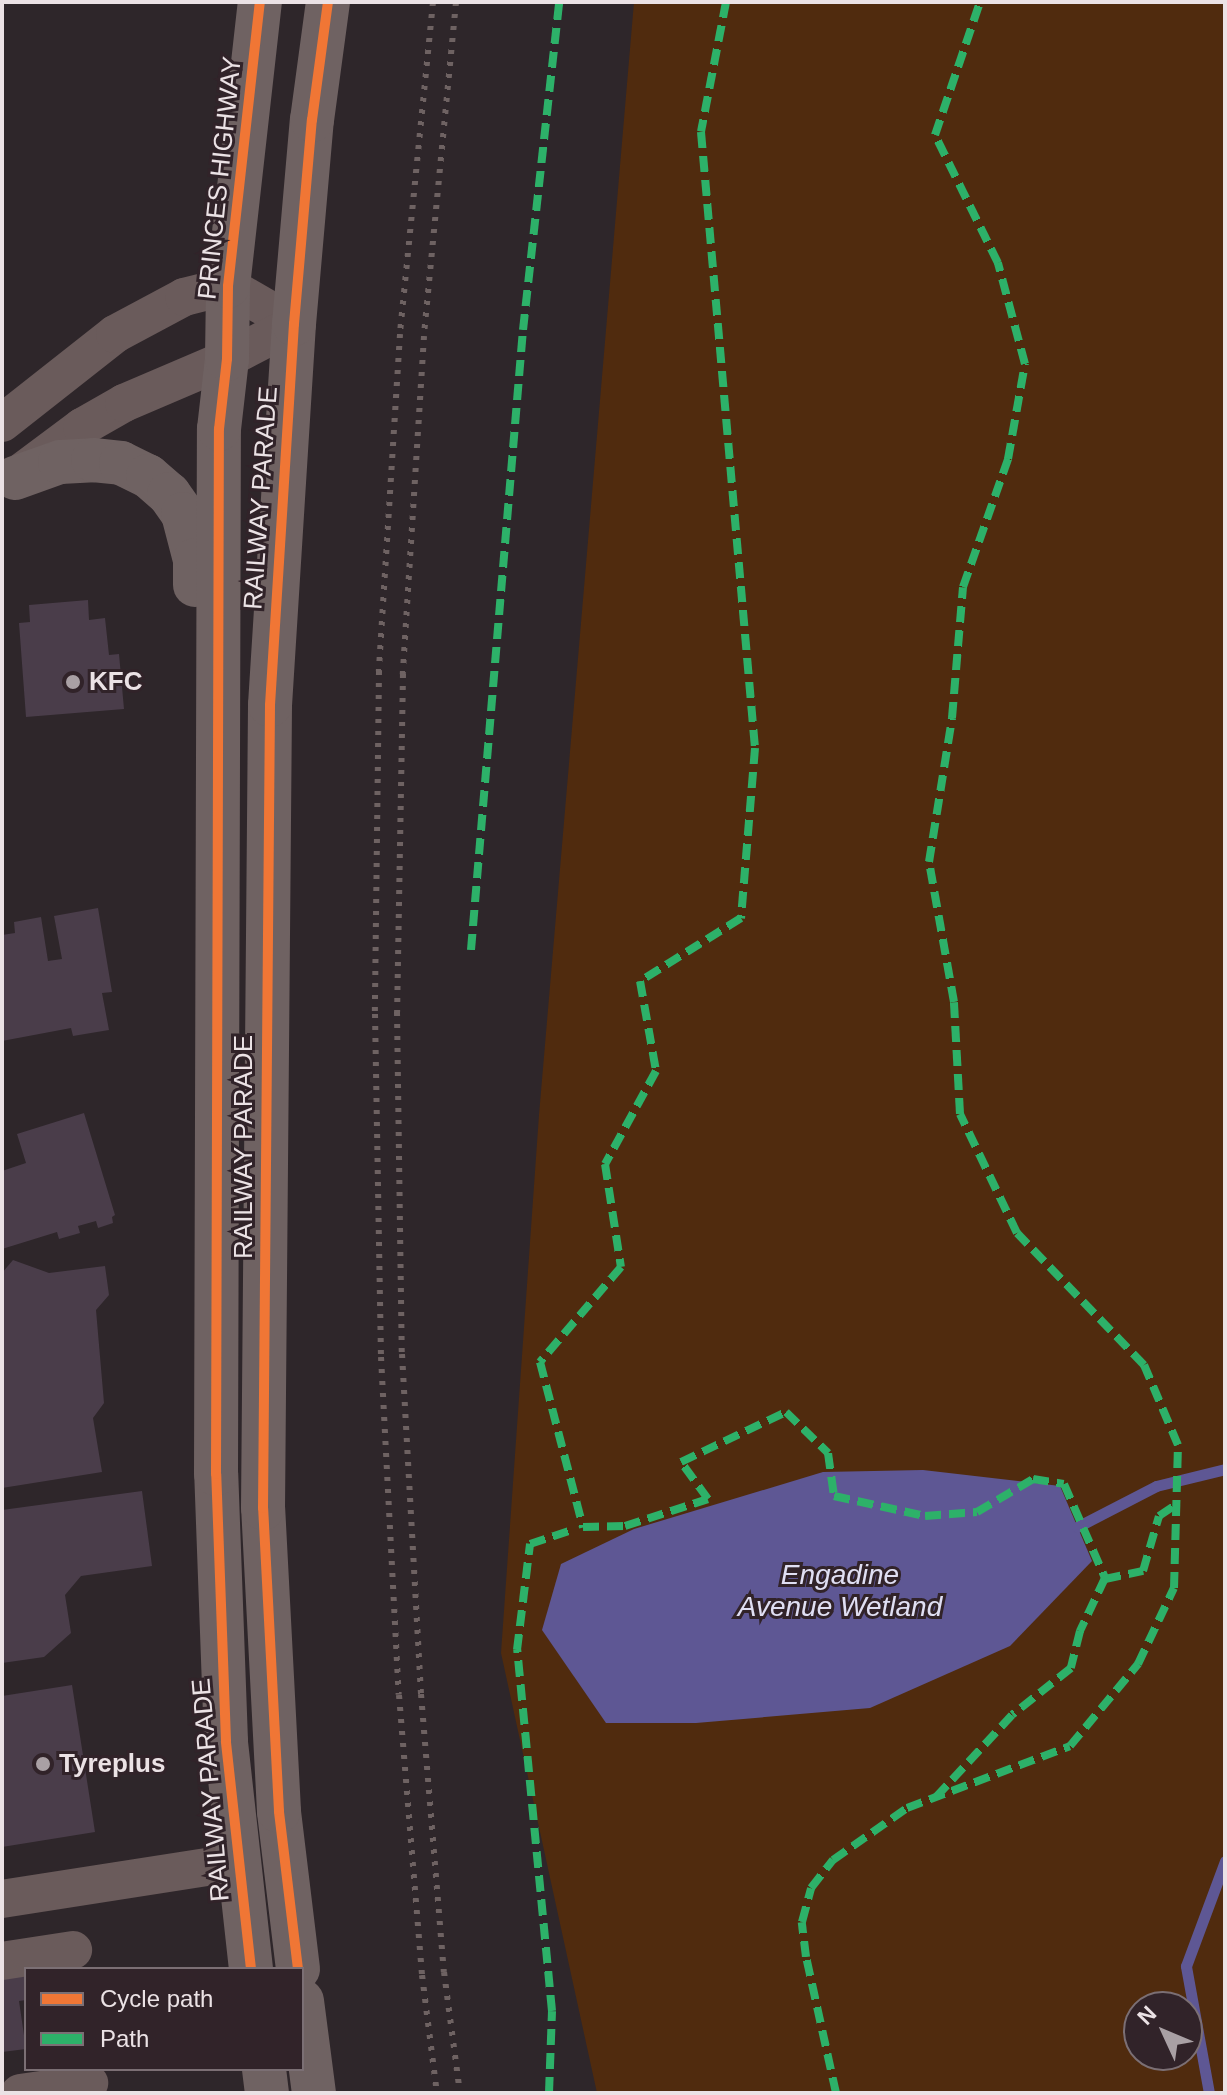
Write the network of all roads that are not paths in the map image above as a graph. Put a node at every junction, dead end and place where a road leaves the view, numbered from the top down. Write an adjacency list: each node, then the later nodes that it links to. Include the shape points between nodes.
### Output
1 (260, 2): 3 (highway, PRINCES HIGHWAY)
2 (328, 2): 4 (highway)
3 (228, 286): 4 (street); 5 (highway, PRINCES HIGHWAY); 6 (street, via 184,297 141,318)
4 (294, 324): 5 (street); 14 (highway, RAILWAY PARADE, via 270,705 263,1508 279,1811)
5 (227, 359): 7 (street, via 124,403 82,427); 8 (highway, RAILWAY PARADE, via 219,444)
6 (2, 423)
7 (8, 483): 8 (highway, via 60,462 121,463 169,494 191,538 194,1047)
8 (217, 1190): 9 (highway, RAILWAY PARADE, via 216,1474 226,1741)
9 (237, 1862): 10 (street); 13 (highway, RAILWAY PARADE)
10 (2, 1899)
11 (73, 1950): 12 (street)
12 (2, 1961)
13 (251, 1967)
14 (298, 1967)
15 (304, 2016): 20 (highway)
16 (264, 2071): 19 (highway)
17 (89, 2083): 18 (street)
18 (20, 2093)
19 (267, 2093)
20 (314, 2093)

